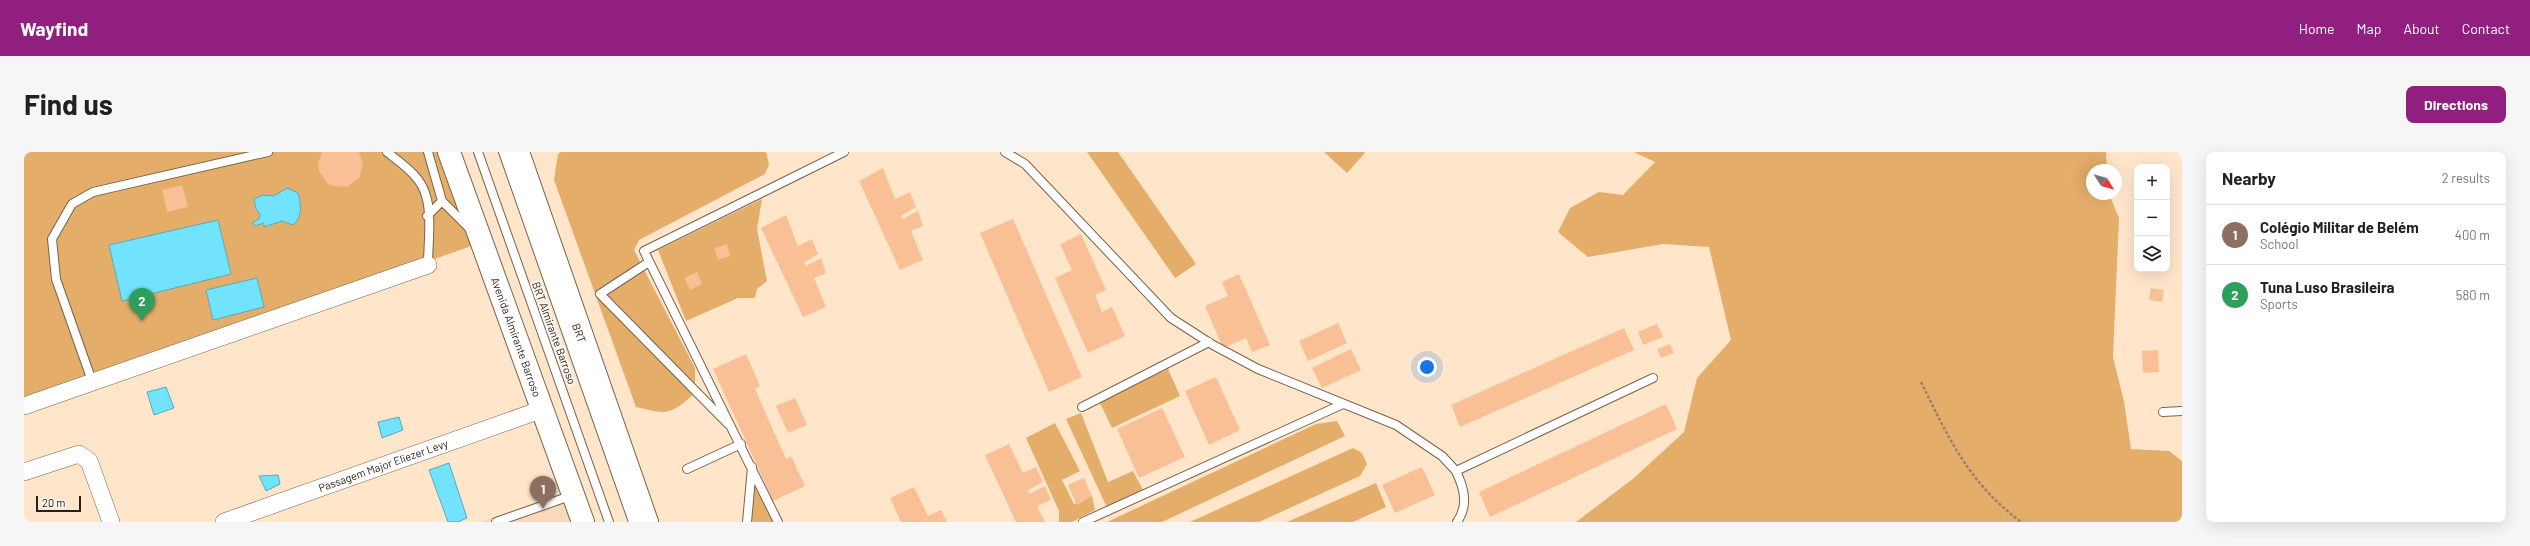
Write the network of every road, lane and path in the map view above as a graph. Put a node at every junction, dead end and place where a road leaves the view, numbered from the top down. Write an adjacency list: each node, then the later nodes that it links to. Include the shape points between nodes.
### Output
1 (268, 152): 17 (lane, via 93,192 72,204 52,239 56,278)
2 (387, 152): 11 (lane, via 407,167 417,179 426,196)
3 (428, 152): 10 (lane)
4 (449, 152): 12 (highway, Avenida Almirante Barroso)
5 (478, 152): 36 (lane, BRT Almirante Barroso)
6 (503, 152): 37 (lane, BRT)
7 (518, 152): 38 (highway)
8 (844, 152): 13 (lane, via 644,252)
9 (1004, 152): 15 (lane, via 1025,164 1171,318)
10 (442, 201): 11 (lane); 12 (lane)
11 (427, 216): 14 (lane)
12 (482, 241): 22 (highway, Avenida Almirante Barroso)
13 (649, 262): 25 (lane); 25 (lane, via 600,294)
14 (428, 265): 17 (street)
15 (1209, 342): 19 (lane, via 1258,368); 21 (lane)
16 (1653, 378): 29 (lane)
17 (92, 381): 20 (street)
18 (1921, 382): 43 (path, via 1952,447 2001,507)
19 (1343, 404): 29 (lane, via 1396,425 1442,456); 41 (lane)
20 (24, 406)
21 (1082, 407)
22 (544, 409): 31 (highway, Avenida Almirante Barroso); 33 (street, Passagem Major Eliezer Levy)
23 (2182, 411): 24 (lane)
24 (2163, 412)
25 (733, 428): 26 (lane)
26 (741, 444): 27 (lane); 28 (lane)
27 (752, 467): 39 (lane); 40 (lane)
28 (687, 468)
29 (1456, 471): 42 (lane, via 1464,489 1465,502)
30 (24, 472): 32 (street, via 83,454 89,461)
31 (574, 495): 34 (lane); 35 (highway, Avenida Almirante Barroso)
32 (111, 522)
33 (224, 522)
34 (496, 522)
35 (583, 522)
36 (609, 522)
37 (633, 522)
38 (647, 522)
39 (747, 522)
40 (778, 522)
41 (1083, 522)
42 (1457, 522)
43 (2021, 522)

